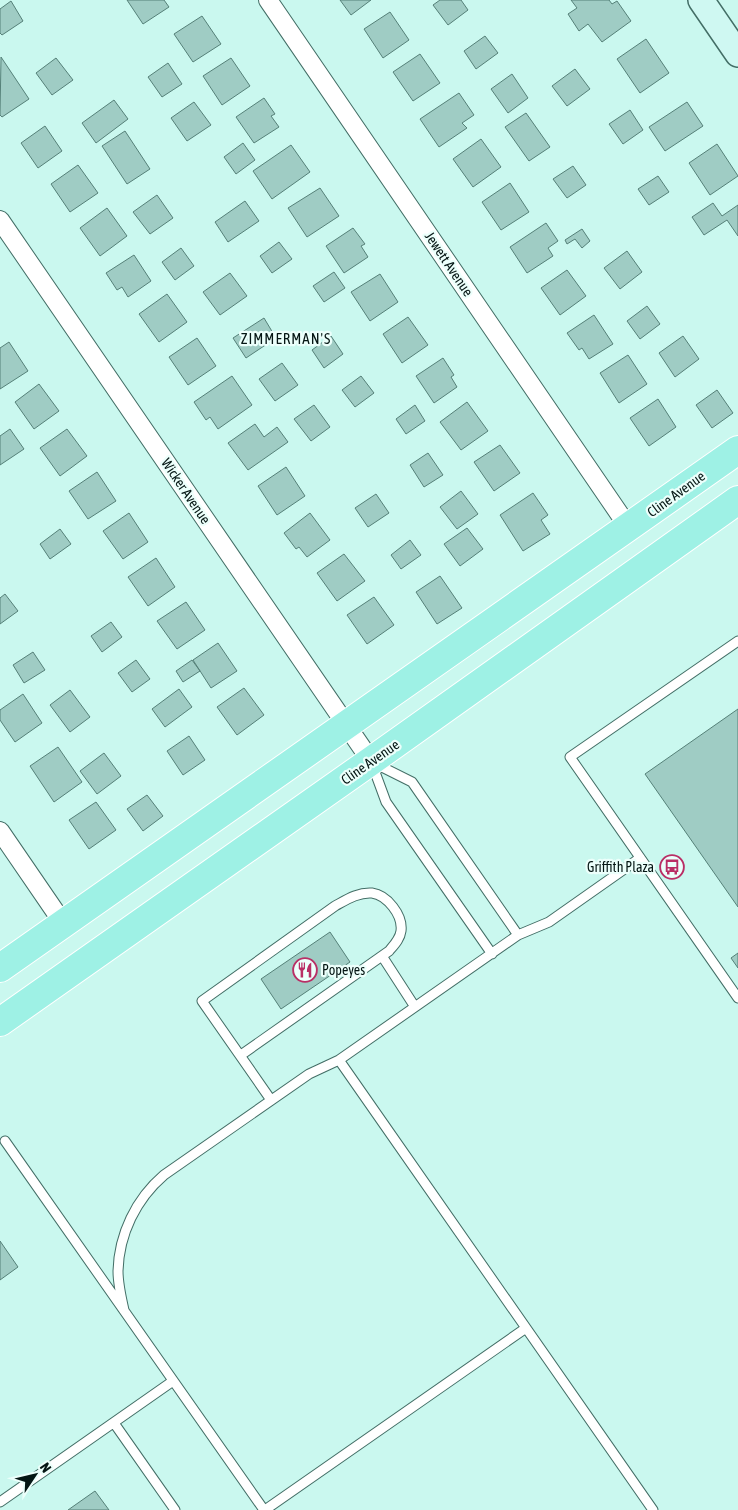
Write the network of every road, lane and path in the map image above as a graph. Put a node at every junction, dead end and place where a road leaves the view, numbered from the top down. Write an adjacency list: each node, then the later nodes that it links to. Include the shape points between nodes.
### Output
1 (268, 0): 7 (street, Jewett Avenue)
2 (701, 0): 3 (street)
3 (738, 54)
4 (0, 220): 9 (street, Wicker Avenue)
5 (738, 450): 7 (main road, Cline Avenue)
6 (738, 500): 10 (main road, Cline Avenue)
7 (629, 528): 9 (main road, Cline Avenue)
8 (738, 642): 12 (lane, via 570,757)
9 (347, 725): 10 (street, Wicker Avenue); 13 (main road, Cline Avenue)
10 (372, 761): 14 (lane, via 412,782); 15 (lane, via 386,802); 20 (main road, Cline Avenue)
11 (0, 830): 13 (street)
12 (640, 858): 14 (lane, via 548,922); 18 (lane)
13 (63, 923): 17 (main road, Cline Avenue)
14 (518, 935): 15 (lane)
15 (492, 954): 19 (lane)
16 (382, 956): 19 (lane); 21 (lane); 21 (lane, via 396,943 401,930 399,918 382,896 371,893 358,895 335,906 202,1000)
17 (0, 968)
18 (738, 998)
19 (415, 1007): 22 (lane)
20 (0, 1022)
21 (241, 1056): 23 (lane)
22 (339, 1060): 23 (lane, via 310,1074); 26 (lane)
23 (272, 1100): 25 (lane, via 164,1175 142,1197 126,1229 120,1251 118,1272)
24 (5, 1141): 25 (lane)
25 (124, 1310): 27 (lane)
26 (526, 1328): 31 (lane); 32 (lane)
27 (173, 1381): 28 (lane); 31 (lane)
28 (114, 1422): 29 (lane); 30 (lane)
29 (0, 1502)
30 (175, 1510)
31 (265, 1510)
32 (653, 1510)

